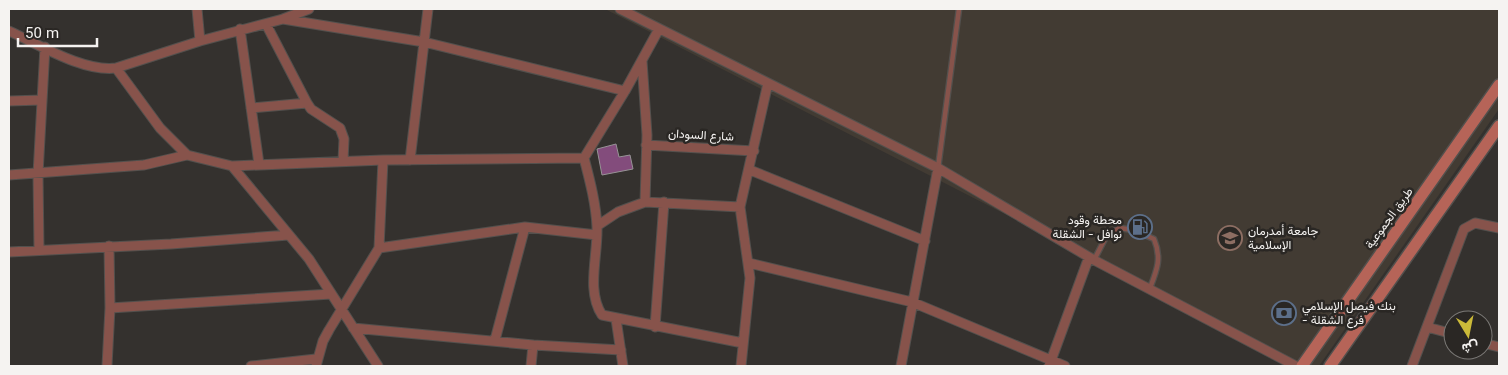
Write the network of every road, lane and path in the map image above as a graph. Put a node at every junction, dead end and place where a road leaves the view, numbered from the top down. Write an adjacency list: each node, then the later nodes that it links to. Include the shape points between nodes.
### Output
1 (197, 9): 11 (street)
2 (309, 9): 6 (street)
3 (428, 9): 12 (street)
4 (620, 9): 9 (street)
5 (959, 9): 33 (lane)
6 (283, 19): 7 (street); 12 (street)
7 (266, 24): 8 (street); 21 (street)
8 (240, 29): 11 (street); 22 (street)
9 (660, 29): 14 (street); 16 (street)
10 (9, 32): 13 (street)
11 (200, 41): 15 (street)
12 (424, 42): 18 (street); 29 (street)
13 (45, 47): 15 (street, via 88,66); 19 (street)
14 (642, 61): 18 (street); 24 (street)
15 (116, 68): 26 (street, via 160,128)
16 (768, 84): 25 (street); 33 (street)
17 (1499, 85): 76 (main road, طريق الجموعية)
18 (625, 91): 27 (street)
19 (42, 100): 20 (street); 35 (street)
20 (9, 101)
21 (307, 103): 22 (street); 30 (street, via 316,113 340,128 344,139)
22 (251, 108): 31 (street)
23 (1499, 128): 77 (main road)
24 (646, 145): 25 (street, شارع السودان); 37 (street)
25 (754, 151): 34 (street)
26 (188, 155): 32 (street); 35 (street, via 144,165)
27 (584, 158): 29 (street); 42 (street)
28 (383, 160): 29 (street); 30 (street); 46 (street)
29 (410, 160)
30 (343, 161): 31 (street)
31 (259, 164): 32 (street)
32 (232, 166): 43 (street)
33 (938, 168): 44 (street); 49 (street)
34 (750, 170): 39 (street); 44 (street)
35 (38, 174): 36 (street); 47 (street)
36 (9, 176)
37 (645, 202): 38 (street); 42 (street, via 618,212)
38 (664, 202): 39 (street); 57 (street)
39 (740, 207): 50 (street)
40 (525, 227): 42 (street); 46 (street); 61 (street)
41 (1499, 228): 58 (street, via 1475,223 1464,229)
42 (597, 230): 56 (street, via 594,299 602,315)
43 (288, 235): 45 (street); 52 (street, via 309,259)
44 (925, 241): 53 (street)
45 (110, 246): 47 (street); 54 (street)
46 (380, 248): 55 (street)
47 (39, 250): 48 (street)
48 (9, 252)
49 (1091, 258): 51 (street); 51 (lane, via 1106,237 1119,228 1134,230 1154,239 1160,253); 66 (street)
50 (749, 262): 53 (street); 62 (street)
51 (1150, 288): 75 (street)
52 (331, 294): 54 (street); 55 (street)
53 (912, 302): 66 (street); 73 (street)
54 (110, 308): 67 (street)
55 (341, 310): 59 (street); 65 (street, via 323,341)
56 (616, 319): 57 (street); 64 (street)
57 (655, 327): 62 (street)
58 (1427, 327): 60 (street); 78 (street)
59 (353, 328): 61 (street); 69 (street)
60 (1443, 331)
61 (495, 340): 63 (street)
62 (742, 343): 72 (street)
63 (533, 345): 64 (street); 70 (street)
64 (621, 350): 71 (street)
65 (316, 363): 68 (street)
66 (1050, 363): 74 (street)
67 (107, 366)
68 (251, 366)
69 (378, 366)
70 (531, 366)
71 (623, 366)
72 (740, 366)
73 (901, 366)
74 (1065, 366)
75 (1296, 366)
76 (1302, 366)
77 (1330, 366)
78 (1412, 366)

